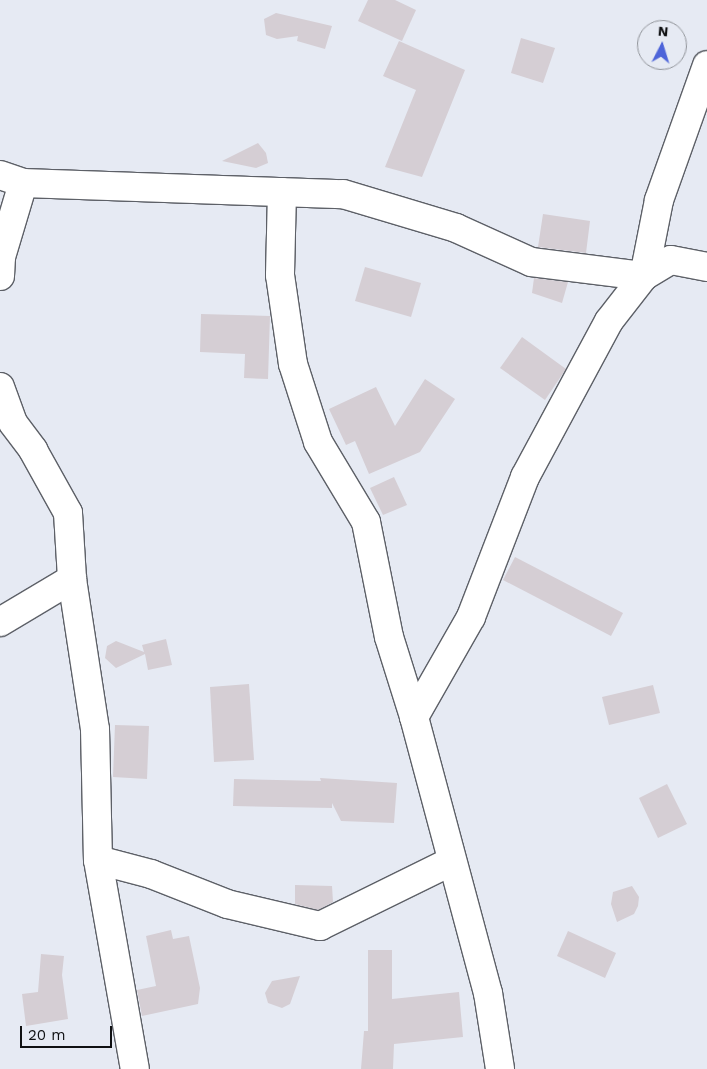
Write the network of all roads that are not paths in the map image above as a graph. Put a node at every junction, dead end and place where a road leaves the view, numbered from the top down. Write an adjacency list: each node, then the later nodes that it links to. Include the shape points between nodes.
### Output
1 (707, 65): 6 (street, via 659,200)
2 (12, 179): 3 (street); 5 (street)
3 (282, 192): 6 (street, via 343,194 456,228 531,262); 10 (street, via 280,274 293,364 318,442 366,522 389,637)
4 (707, 267): 6 (street, via 671,260)
5 (0, 276)
6 (644, 276): 10 (street, via 609,321 525,478 471,617)
7 (0, 387): 8 (street, via 13,423 33,450 68,512)
8 (72, 579): 9 (street); 11 (street, via 95,729)
9 (0, 622)
10 (414, 717): 12 (street)
11 (98, 860): 12 (street, via 151,874 227,904 320,926); 13 (street)
12 (452, 861): 14 (street, via 488,993)
13 (135, 1069)
14 (500, 1069)

